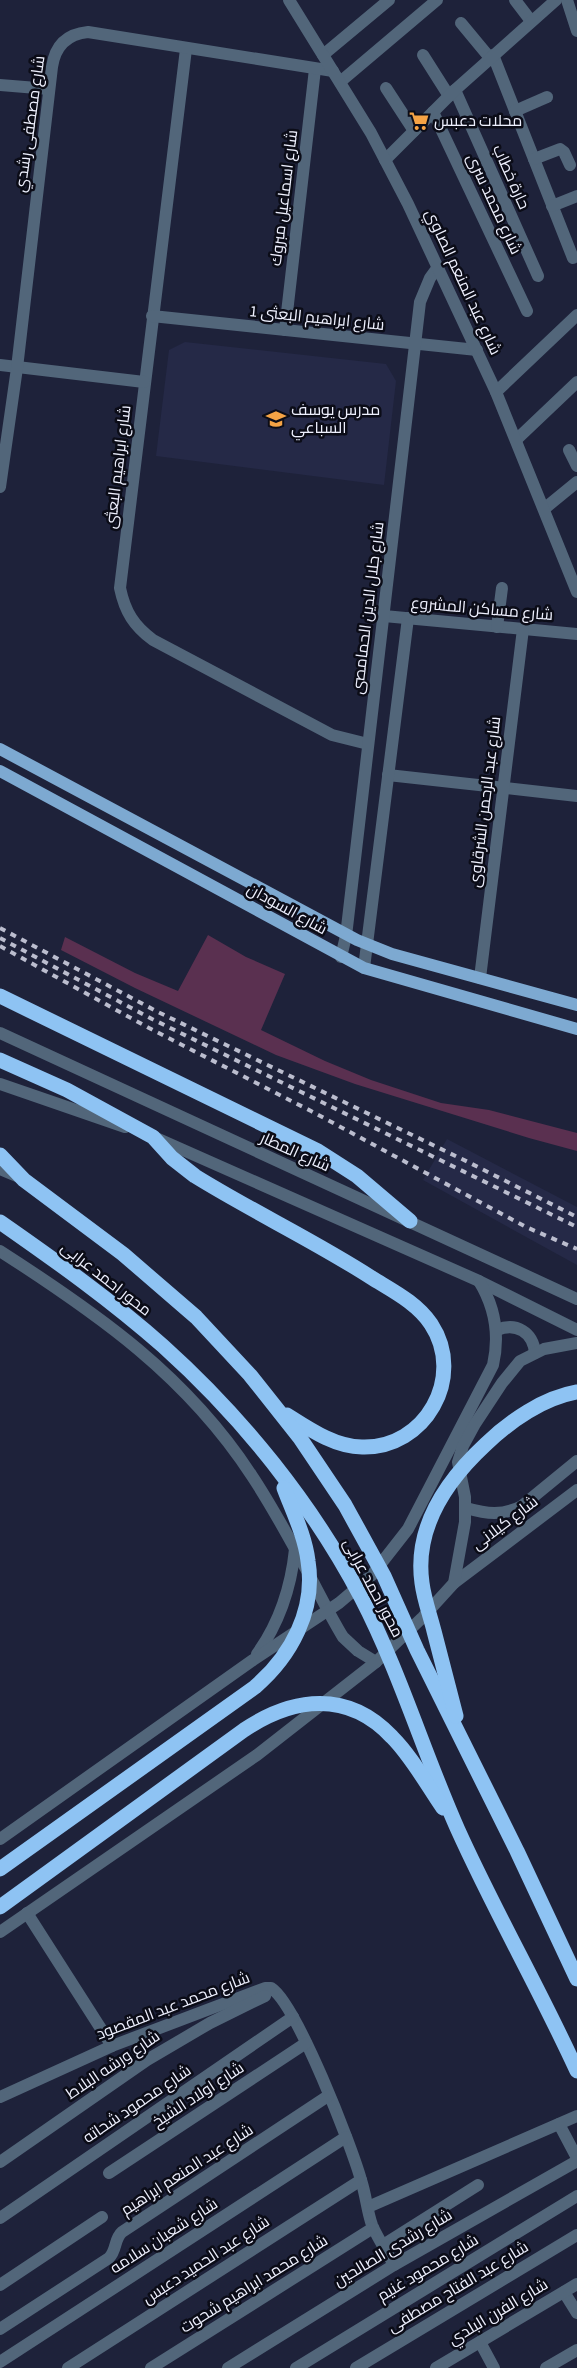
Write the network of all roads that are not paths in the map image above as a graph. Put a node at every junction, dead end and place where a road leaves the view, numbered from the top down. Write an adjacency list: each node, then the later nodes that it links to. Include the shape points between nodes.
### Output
1 (289, 0): 11 (street, شارع عبد المنعم الصاوي)
2 (389, 0): 11 (street)
3 (437, 0): 15 (street)
4 (515, 0): 7 (street)
5 (556, 0): 7 (street)
6 (567, 0): 9 (street)
7 (532, 21): 13 (street)
8 (461, 23): 13 (street)
9 (577, 31)
10 (186, 49): 14 (street, شارع مصطفى رشدي); 18 (street, شارع مصطفى رشدي, via 79,33 70,36 57,49); 34 (street, شارع ابراهيم البعثى)
11 (323, 55): 15 (street, شارع عبد المنعم الصاوي)
12 (423, 55): 19 (street, حارة خطاب)
13 (491, 56): 19 (street); 21 (street)
14 (315, 69): 15 (street, شارع مصطفى رشدي); 35 (street, شارع اسماعيل مبروك)
15 (337, 77): 25 (street, شارع عبد المنعم الصاوي)
16 (0, 85): 18 (street)
17 (386, 88): 23 (street)
18 (49, 89): 39 (street, شارع مصطفى رشدي)
19 (452, 93): 22 (street); 31 (street, حارة خطاب)
20 (547, 97): 21 (street)
21 (515, 111): 24 (street)
22 (432, 112): 23 (street); 32 (street, شارع محمد سرى)
23 (414, 131): 25 (street)
24 (534, 159): 26 (street, via 560,149); 28 (street)
25 (385, 160): 30 (street, شارع عبد المنعم الصاوي)
26 (570, 165)
27 (577, 196): 28 (street)
28 (552, 206): 29 (street)
29 (573, 258)
30 (438, 267): 36 (street, شارع جلال الدين الحمامصى, via 420,302); 37 (street, شارع عبد المنعم الصاوي)
31 (538, 276)
32 (527, 311)
33 (577, 315): 42 (street)
34 (152, 316): 35 (street, شارع ابراهيم البعثى 1); 40 (street, شارع ابراهيم البعثى)
35 (285, 330): 36 (street, شارع ابراهيم البعثى 1)
36 (416, 345): 37 (street, شارع ابراهيم البعثى 1); 51 (street, شارع جلال الدين الحمامصى)
37 (477, 350): 42 (street, شارع عبد المنعم الصاوي)
38 (0, 365): 39 (street)
39 (17, 368): 40 (street); 47 (street, شارع مصطفى رشدي)
40 (144, 382): 56 (street, شارع ابراهيم البعثى, via 120,588 130,618 153,640 324,731)
41 (575, 388): 43 (street)
42 (496, 392): 43 (street, شارع عبد المنعم الصاوي)
43 (516, 440): 48 (street, شارع عبد المنعم الصاوي)
44 (569, 450): 45 (street)
45 (577, 466)
46 (577, 482): 48 (street)
47 (0, 487)
48 (544, 509): 49 (street, شارع عبد المنعم الصاوي)
49 (576, 583)
50 (502, 588): 53 (street)
51 (384, 616): 52 (street, شارع مساكن المشروع); 56 (street, شارع جلال الدين الحمامصى)
52 (408, 618): 53 (street, شارع مساكن المشروع); 59 (street)
53 (497, 627): 54 (street, شارع مساكن المشروع)
54 (523, 629): 55 (street, شارع مساكن المشروع); 60 (street, شارع عبد الرحمن الشرقاوى)
55 (577, 634)
56 (368, 744): 62 (street, شارع جلال الدين الحمامصى)
57 (0, 749): 64 (main road, شارع السودان)
58 (0, 771): 66 (main road, شارع السودان)
59 (388, 774): 60 (street); 63 (street)
60 (503, 788): 61 (street); 68 (street, شارع عبد الرحمن الشرقاوى)
61 (577, 796)
62 (358, 830): 63 (street); 64 (street, شارع جلال الدين الحمامصى)
63 (381, 834): 65 (street)
64 (346, 936): 65 (main road, شارع السودان); 66 (street, شارع جلال الدين الحمامصى)
65 (368, 945): 67 (street); 68 (main road, شارع السودان)
66 (341, 957): 67 (main road, شارع السودان)
67 (364, 968): 71 (main road, شارع السودان)
68 (480, 978): 70 (main road, شارع السودان)
69 (0, 996): 79 (highway, via 318,1151 357,1176)
70 (577, 1005)
71 (577, 1029)
72 (0, 1033): 79 (street, شارع المطار)
73 (0, 1060): 75 (highway, via 67,1090)
74 (0, 1084): 75 (street)
75 (153, 1137): 82 (street); 89 (highway, via 172,1158 196,1176 410,1302 424,1315 438,1336 444,1366 439,1396 434,1408 418,1427 398,1441 374,1447 349,1446 313,1430)
76 (0, 1155): 78 (highway, محور احمد عرابى)
77 (0, 1169): 78 (street, محور احمد عرابى)
78 (24, 1180): 89 (highway, محور احمد عرابى, via 122,1254 196,1317)
79 (410, 1221): 83 (street, شارع المطار)
80 (0, 1222): 91 (highway, محور احمد عرابى, via 113,1305 162,1346 217,1399)
81 (0, 1251): 94 (street, via 109,1324 178,1384 256,1482)
82 (479, 1281): 84 (street, via 492,1305); 85 (street)
83 (577, 1300)
84 (497, 1330): 87 (street, via 510,1326 522,1330 532,1340); 96 (street, via 493,1365 408,1529 372,1575)
85 (577, 1330)
86 (577, 1343): 87 (street, via 552,1346)
87 (535, 1353): 93 (street, via 520,1361 502,1383 463,1446 458,1462)
88 (577, 1392): 99 (highway, via 564,1394 506,1424 452,1481 426,1529 421,1556 422,1584)
89 (276, 1406): 99 (highway, محور احمد عرابى, via 323,1471 365,1540)
90 (577, 1461): 93 (street, شارع كيلانى, via 513,1510 494,1514)
91 (279, 1473): 100 (highway, محور احمد عرابى, via 322,1533 360,1597 392,1664); 102 (highway, via 309,1562 305,1609 287,1652 255,1687)
92 (577, 1490): 95 (street, شارع كيلانى)
93 (466, 1508): 95 (street)
94 (295, 1550): 96 (street); 97 (street, via 285,1600 272,1631)
95 (454, 1583): 98 (street, شارع كيلانى)
96 (328, 1610): 97 (street); 98 (street, via 350,1645)
97 (253, 1660): 101 (street)
98 (376, 1662): 104 (street, شارع كيلانى, via 257,1755)
99 (466, 1750): 106 (highway, محور احمد عرابى)
100 (458, 1830): 103 (highway, via 402,1748 383,1728 360,1713 341,1706 320,1703 294,1705 268,1714 244,1730); 111 (highway, محور احمد عرابى)
101 (0, 1839)
102 (0, 1869)
103 (0, 1907)
104 (27, 1913): 105 (street, شارع كيلانى); 110 (street)
105 (0, 1932)
106 (577, 1979)
107 (275, 1991): 108 (street, شارع محمد عبد المقصود); 110 (street, شارع محمد عبد المقصود, via 265,1988); 118 (street, شارع ورشه البلاط, via 210,2023 147,2060)
108 (293, 2016): 109 (street, شارع محمد عبد المقصود); 125 (street, شارع محمود شحاته)
109 (306, 2043): 112 (street, شارع محمد عبد المقصود); 119 (street, شارع اولاد الشيخ)
110 (112, 2046): 113 (street, شارع محمد عبد المقصود)
111 (577, 2071)
112 (328, 2096): 116 (street, شارع محمد عبد المقصود); 134 (street, شارع عبد المنعم ابراهيم, via 122,2232 109,2258)
113 (0, 2097)
114 (577, 2116): 115 (street)
115 (558, 2124): 117 (street); 123 (street)
116 (346, 2136): 120 (street, شارع محمد عبد المقصود); 137 (street, شارع شعبان سلامه)
117 (577, 2160): 129 (street, شارع رشدى الصالحين)
118 (0, 2162)
119 (109, 2174)
120 (361, 2180): 123 (street, شارع محمد عبد المقصود); 139 (street, شارع عبد الحميد دعبس)
121 (478, 2185): 128 (street)
122 (577, 2196): 142 (street, شارع محمود غنيم)
123 (368, 2207): 126 (street, شارع محمد عبد المقصود)
124 (102, 2217): 131 (street)
125 (0, 2218)
126 (373, 2228): 128 (street, شارع محمد عبد المقصود); 140 (street, شارع محمد ابراهيم شحوت)
127 (577, 2234): 143 (street, شارع عبد الفتاح مصطفى)
128 (383, 2245): 129 (street, شارع محمد عبد المقصود)
129 (394, 2265): 141 (street, شارع رشدى الصالحين)
130 (577, 2284): 132 (street, شارع الفرن البلدي)
131 (0, 2285)
132 (564, 2292): 133 (street); 135 (street, شارع الفرن البلدي)
133 (577, 2313)
134 (0, 2329)
135 (480, 2342): 138 (street, شارع الفرن البلدي); 144 (street)
136 (577, 2350): 145 (street)
137 (0, 2362)
138 (442, 2366)
139 (68, 2368)
140 (151, 2368)
141 (228, 2368)
142 (296, 2368)
143 (356, 2368)
144 (494, 2368)
145 (546, 2368)

